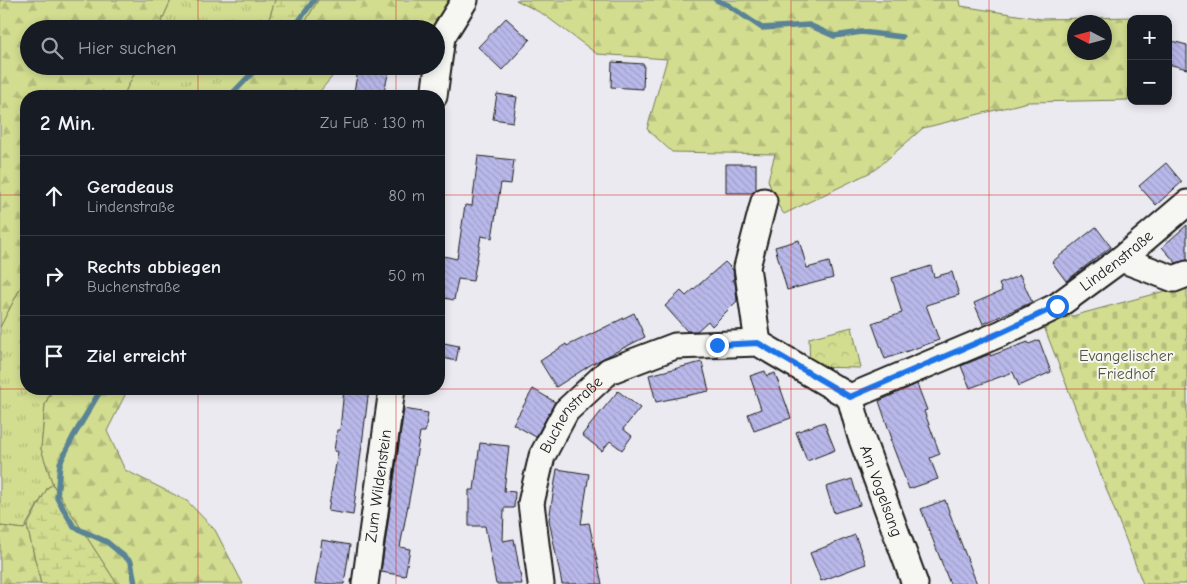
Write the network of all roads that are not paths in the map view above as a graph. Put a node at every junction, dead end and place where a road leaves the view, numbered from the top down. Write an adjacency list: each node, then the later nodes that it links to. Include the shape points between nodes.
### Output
1 (465, 0): 2 (street)
2 (445, 31)
3 (437, 75): 4 (street)
4 (435, 90)
5 (764, 201): 9 (street, via 746,267)
6 (1187, 203): 7 (street, Lindenstraße)
7 (1121, 260): 8 (street, via 1174,279); 11 (street, Lindenstraße, via 1057,306)
8 (1187, 274)
9 (758, 343): 11 (street); 13 (street, Buchenstraße, via 676,346 609,371 566,411 542,456 530,503)
10 (391, 395): 12 (street, Zum Wildenstein)
11 (850, 397): 14 (street, Am Vogelsang, via 860,434)
12 (365, 584)
13 (541, 584)
14 (915, 584)

